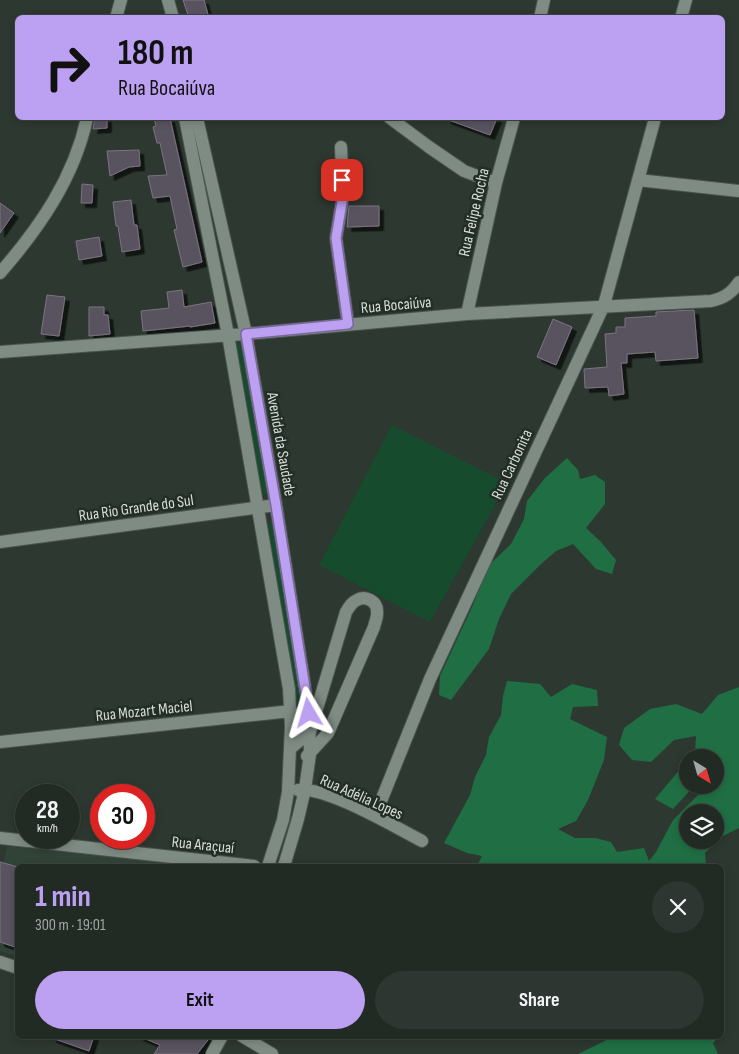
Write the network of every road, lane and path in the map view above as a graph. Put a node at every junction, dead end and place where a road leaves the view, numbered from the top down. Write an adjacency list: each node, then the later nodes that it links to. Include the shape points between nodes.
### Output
1 (121, 0): 5 (street)
2 (166, 0): 6 (street); 7 (street)
3 (544, 0): 8 (street)
4 (686, 0): 9 (street)
5 (117, 15)
6 (167, 15)
7 (172, 15)
8 (541, 15)
9 (682, 15)
10 (86, 120): 20 (street, via 64,184 22,248)
11 (185, 120): 26 (street)
12 (197, 120): 25 (street, Avenida da Saudade)
13 (393, 120): 18 (street, via 464,171)
14 (513, 120): 18 (street, Rua Felipe Rocha)
15 (654, 120): 17 (street, Rua Carbonita)
16 (342, 147): 24 (street, via 343,196 336,238)
17 (638, 180): 19 (street); 22 (street, Rua Carbonita)
18 (496, 184): 23 (street, Rua Felipe Rocha)
19 (739, 191)
20 (0, 273)
21 (736, 286): 22 (street, Rua Bocaiúva, via 722,298 711,300)
22 (604, 306): 23 (street, Rua Bocaiúva); 39 (street, Rua Carbonita, via 430,680)
23 (466, 314): 24 (street, Rua Bocaiúva)
24 (348, 324): 25 (street, Rua Bocaiúva)
25 (246, 334): 26 (street, Rua Bocaiúva); 28 (street, Avenida da Saudade)
26 (228, 335): 27 (street, Rua Bocaiúva); 29 (street)
27 (0, 352)
28 (276, 505): 29 (street, Rua Rio Grande do Sul); 32 (street, Avenida da Saudade)
29 (258, 507): 30 (street, Rua Rio Grande do Sul); 31 (street)
30 (0, 542)
31 (291, 710): 33 (street, Rua Mozart Maciel); 34 (street)
32 (310, 732): 34 (street); 35 (street, Avenida da Saudade); 35 (street, via 346,612 355,600 370,600 378,610 374,627 328,733)
33 (0, 742)
34 (291, 748): 36 (street)
35 (310, 754): 36 (street); 37 (street, Avenida da Saudade)
36 (289, 773): 38 (street)
37 (305, 789): 38 (street, Rua Adélia Lopes); 39 (street, Rua Adélia Lopes, via 333,797); 44 (street, Avenida da Saudade)
38 (288, 792): 43 (street)
39 (375, 816): 41 (street, Rua Adélia Lopes)
40 (0, 838): 42 (street, Rua Araçuaí)
41 (422, 841)
42 (236, 864)
43 (269, 864)
44 (285, 864)
45 (0, 962): 46 (street)
46 (15, 967)
47 (220, 1039): 50 (street)
48 (229, 1039): 51 (street)
49 (247, 1039): 52 (street)
50 (212, 1054)
51 (221, 1054)
52 (272, 1054)

